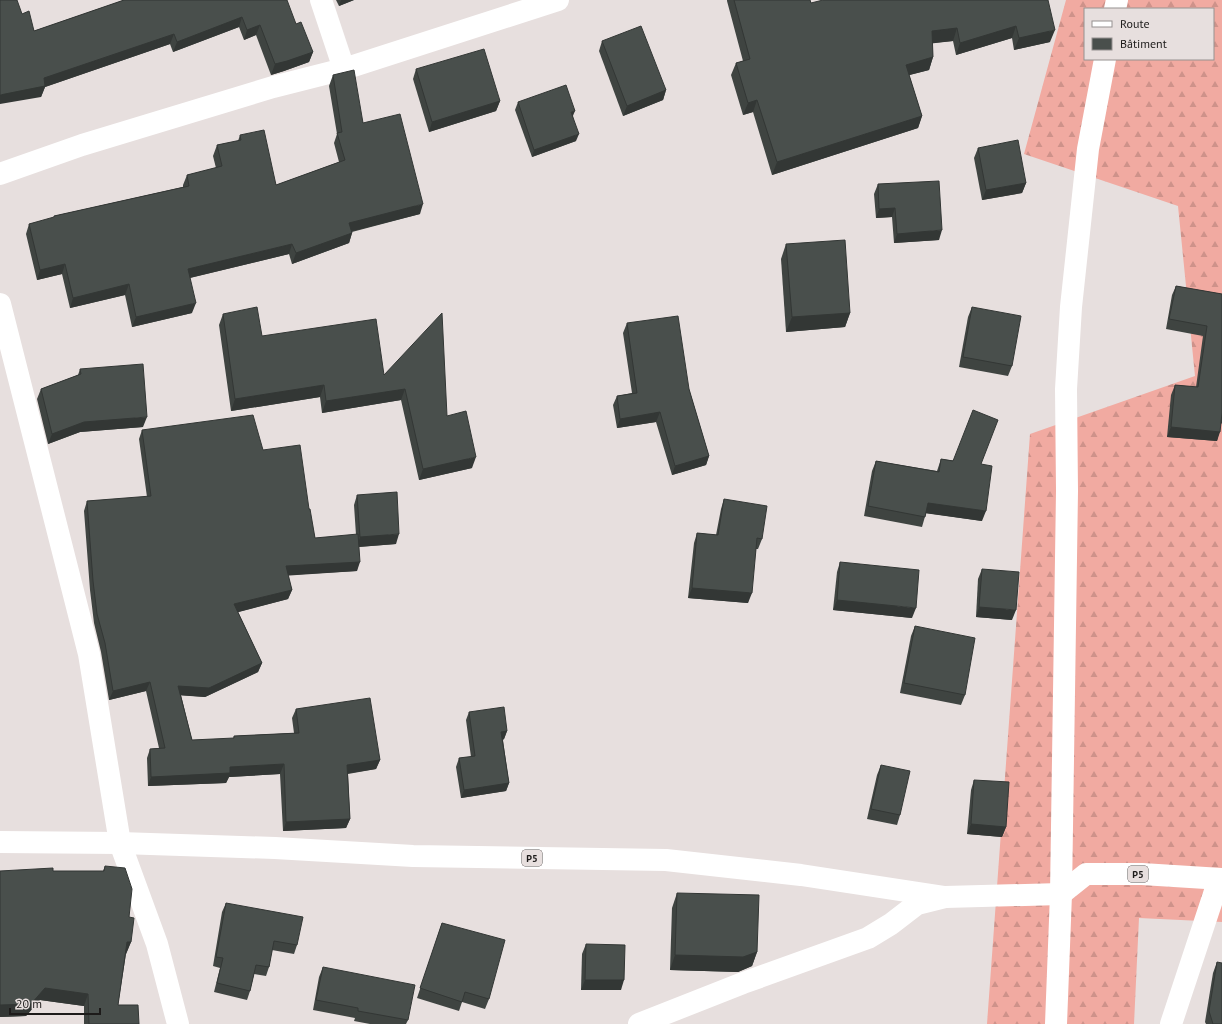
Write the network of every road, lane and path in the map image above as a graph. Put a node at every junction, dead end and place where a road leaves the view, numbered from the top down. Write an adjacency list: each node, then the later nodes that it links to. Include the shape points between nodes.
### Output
1 (321, 0): 4 (street)
2 (558, 0): 4 (street)
3 (1105, 60): 10 (street, via 1088,149 1080,212 1066,389 1067,491)
4 (344, 69): 5 (street, via 273,87 82,145)
5 (0, 174)
6 (0, 304): 8 (street, via 89,654)
7 (0, 842): 8 (street, P5)
8 (120, 843): 11 (street, P5, via 413,856 666,860 801,875); 12 (street, via 157,944)
9 (1220, 879): 10 (street, P5, via 1142,874 1086,874); 15 (street)
10 (1061, 894): 11 (street, P5); 14 (street)
11 (945, 897): 13 (street, via 917,904 868,938)
12 (178, 1024)
13 (639, 1024)
14 (1056, 1024)
15 (1171, 1024)

